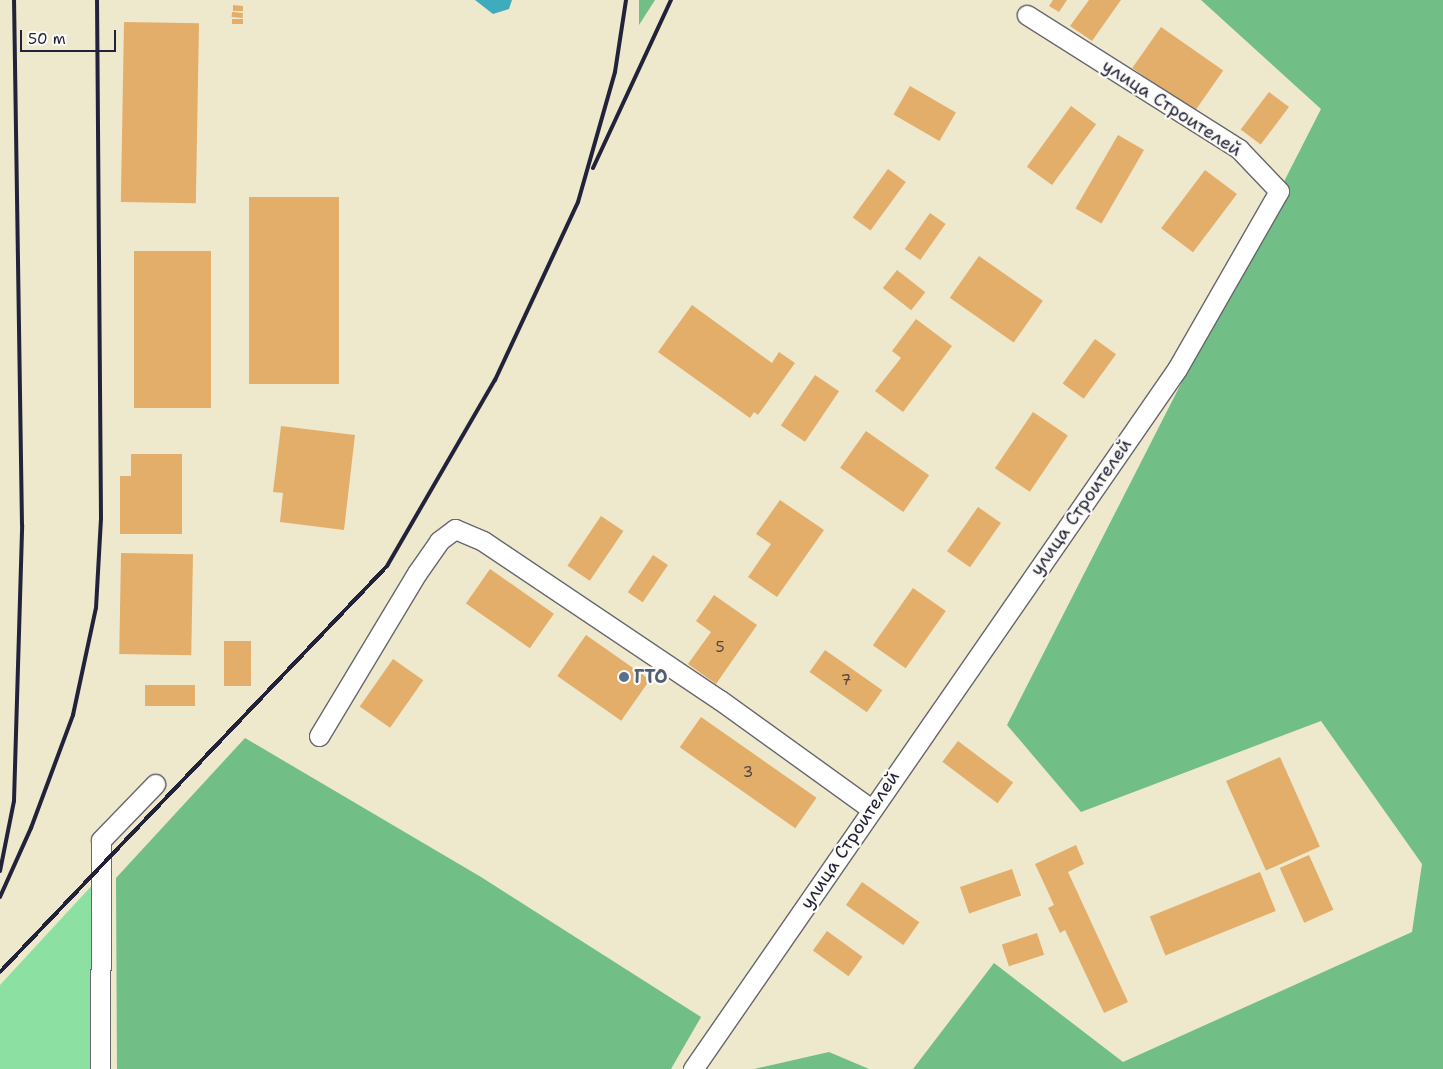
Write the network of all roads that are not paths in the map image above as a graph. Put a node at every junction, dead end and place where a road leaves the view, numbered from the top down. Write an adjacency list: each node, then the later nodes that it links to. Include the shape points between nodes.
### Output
1 (1027, 15): 4 (street, улица Строителей, via 1239,149 1279,191 1177,369)
2 (319, 736): 4 (street, via 417,573 440,541 455,529 483,541 720,700)
3 (155, 784): 5 (street, via 101,840)
4 (871, 809): 6 (street, улица Строителей)
5 (100, 1069)
6 (693, 1069)

